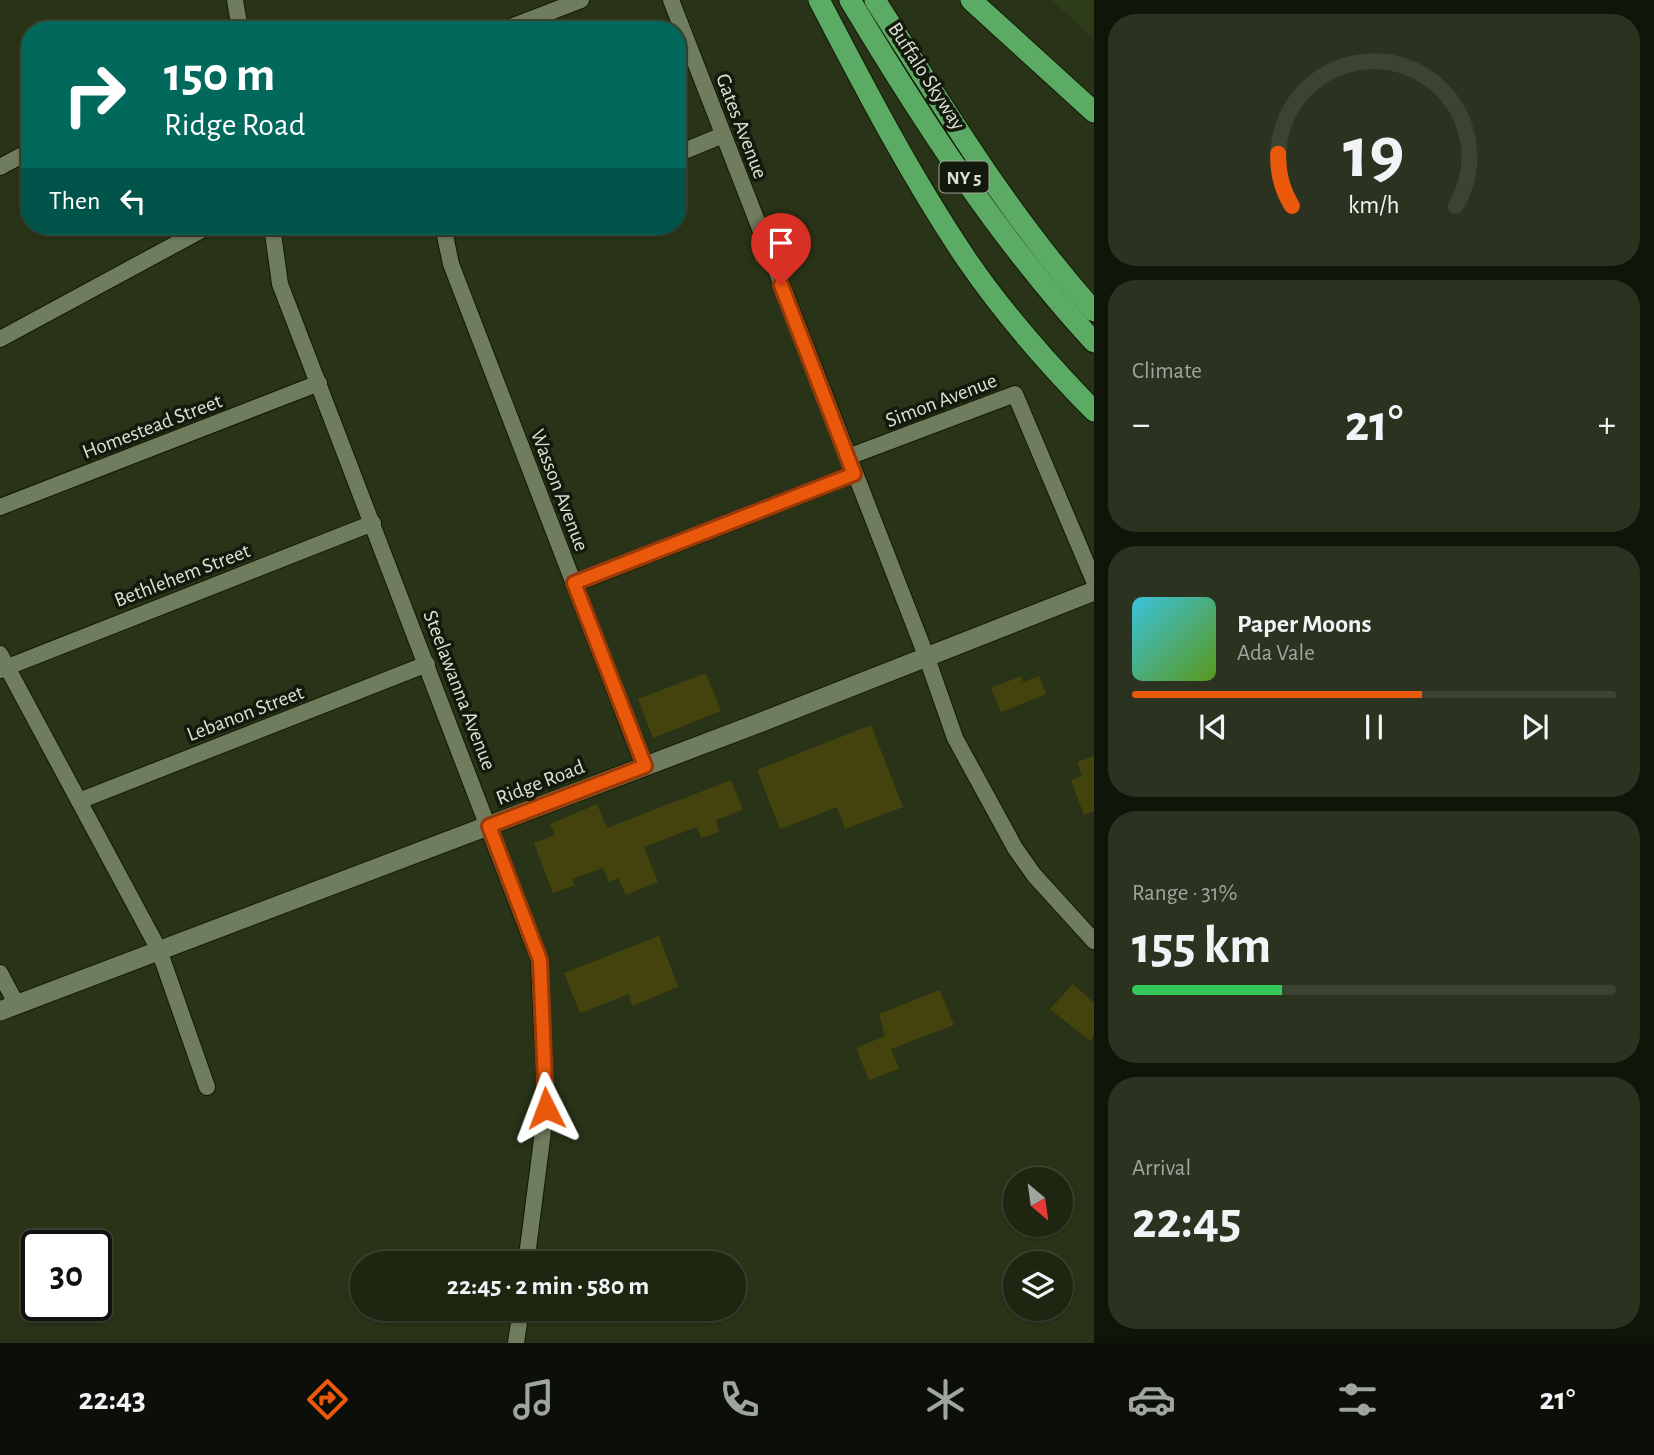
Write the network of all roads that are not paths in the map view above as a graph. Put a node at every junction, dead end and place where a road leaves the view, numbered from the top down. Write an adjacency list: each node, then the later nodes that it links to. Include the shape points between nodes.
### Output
1 (235, 0): 8 (street)
2 (581, 0): 9 (street)
3 (671, 0): 10 (street, Gates Avenue)
4 (819, 0): 24 (highway, via 910,170 968,262 1029,341)
5 (850, 0): 22 (highway, Buffalo Skyway / NY 5, via 1002,232)
6 (875, 0): 20 (highway, Buffalo Skyway / NY 5, via 977,159)
7 (971, 0): 12 (highway)
8 (238, 21)
9 (526, 21)
10 (679, 21)
11 (686, 39): 13 (street, Gates Avenue)
12 (1094, 111)
13 (723, 135): 14 (street); 25 (street, Gates Avenue)
14 (686, 150)
15 (21, 156): 16 (street)
16 (0, 167)
17 (192, 235): 21 (street)
18 (273, 235): 23 (street, Steelawanna Avenue, via 281,284)
19 (445, 235): 30 (street, Wasson Avenue, via 451,264)
20 (1094, 311)
21 (0, 339)
22 (1094, 342)
23 (319, 383): 27 (street, Homestead Street); 28 (street, Steelawanna Avenue)
24 (1094, 411)
25 (848, 457): 26 (street, Gates Avenue); 29 (street, Simon Avenue, via 1015,394)
26 (854, 474): 30 (street); 32 (street, Gates Avenue)
27 (0, 507)
28 (373, 523): 33 (street, Bethlehem Street); 34 (street, Steelawanna Avenue)
29 (1094, 581)
30 (574, 583): 35 (street, Wasson Avenue)
31 (1094, 592): 32 (main road, Ridge Road)
32 (927, 658): 35 (main road, Ridge Road); 38 (street, Gates Avenue, via 955,738 1015,849)
33 (2, 664): 36 (street)
34 (427, 664): 36 (street, Lebanon Street); 37 (street, Steelawanna Avenue)
35 (645, 766): 37 (main road, Ridge Road)
36 (79, 801): 39 (street)
37 (489, 826): 39 (main road, Ridge Road); 43 (street, Steelawanna Avenue, via 540,960 546,1108)
38 (1094, 941)
39 (159, 950): 41 (main road, Ridge Road); 42 (street)
40 (0, 973): 41 (street)
41 (9, 1008)
42 (207, 1087)
43 (528, 1251)
44 (519, 1321): 45 (street)
45 (516, 1343)

